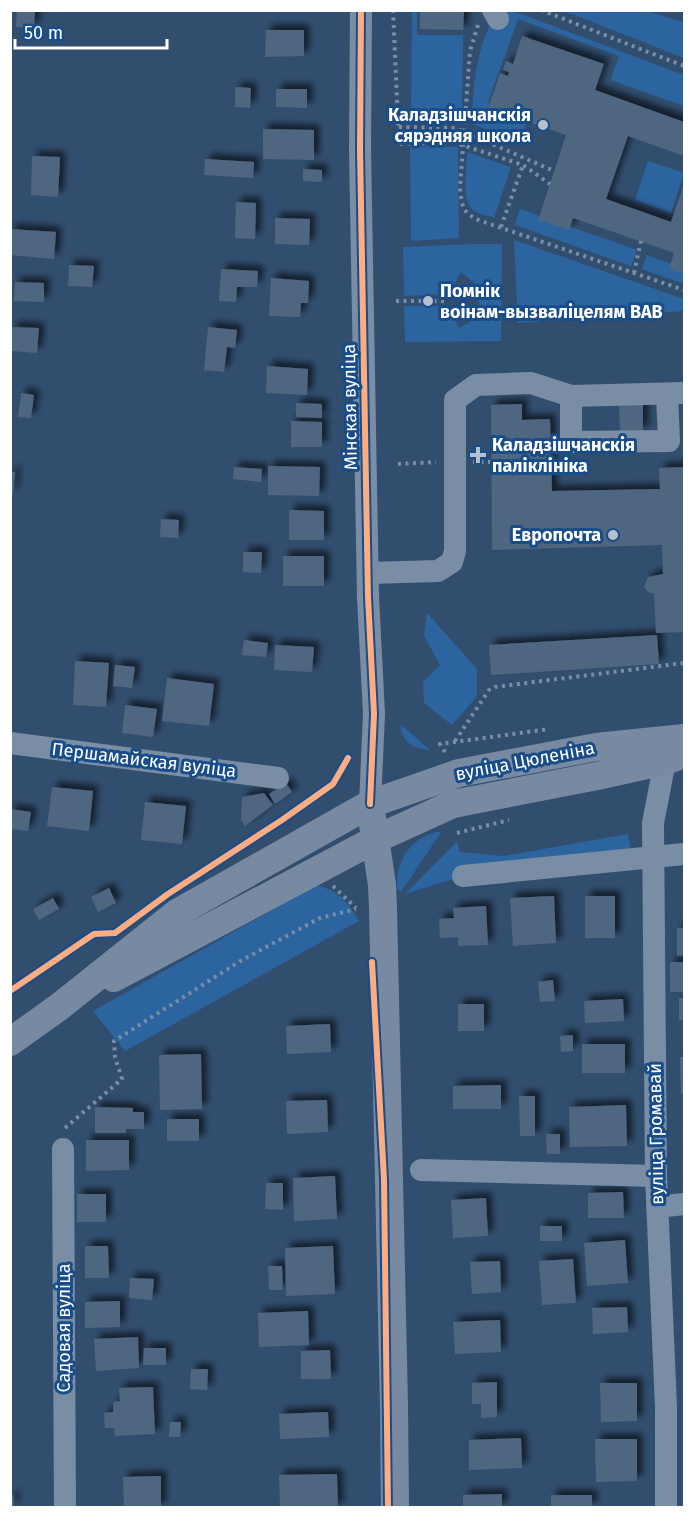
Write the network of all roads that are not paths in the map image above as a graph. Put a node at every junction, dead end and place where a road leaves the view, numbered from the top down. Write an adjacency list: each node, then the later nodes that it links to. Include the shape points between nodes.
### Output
1 (361, 10): 4 (street, Мінская вуліца)
2 (676, 394): 3 (street); 3 (street, via 669,441 571,442)
3 (571, 396): 4 (street, via 531,382 476,385 455,400 452,562 438,571)
4 (368, 573): 9 (street, Мінская вуліца, via 374,714)
5 (684, 738): 9 (main road, вуліца Цюленіна, via 596,747 459,773)
6 (10, 743): 8 (street, Першамайская вуліца)
7 (675, 757): 10 (main road, вуліца Цюленіна, via 453,804); 12 (street, вуліца Громавай, via 653,823)
8 (278, 778)
9 (370, 804): 10 (main road, Мінская вуліца); 14 (main road, вуліца Цюленіна, via 177,913)
10 (376, 839): 14 (main road, вуліца Цюленіна); 23 (main road, Мінская вуліца, via 383,908)
11 (684, 854): 12 (street)
12 (654, 858): 13 (street); 18 (street, вуліца Громавай)
13 (463, 876)
14 (59, 1007): 15 (main road)
15 (10, 1042)
16 (63, 1149): 22 (street, Садовая вуліца)
17 (420, 1170): 18 (street)
18 (656, 1176): 20 (street, вуліца Громавай)
19 (684, 1204): 20 (street)
20 (657, 1207): 21 (street, вуліца Громавай)
21 (675, 1407): 24 (street, вуліца Громавай)
22 (65, 1508)
23 (395, 1508)
24 (666, 1508)

